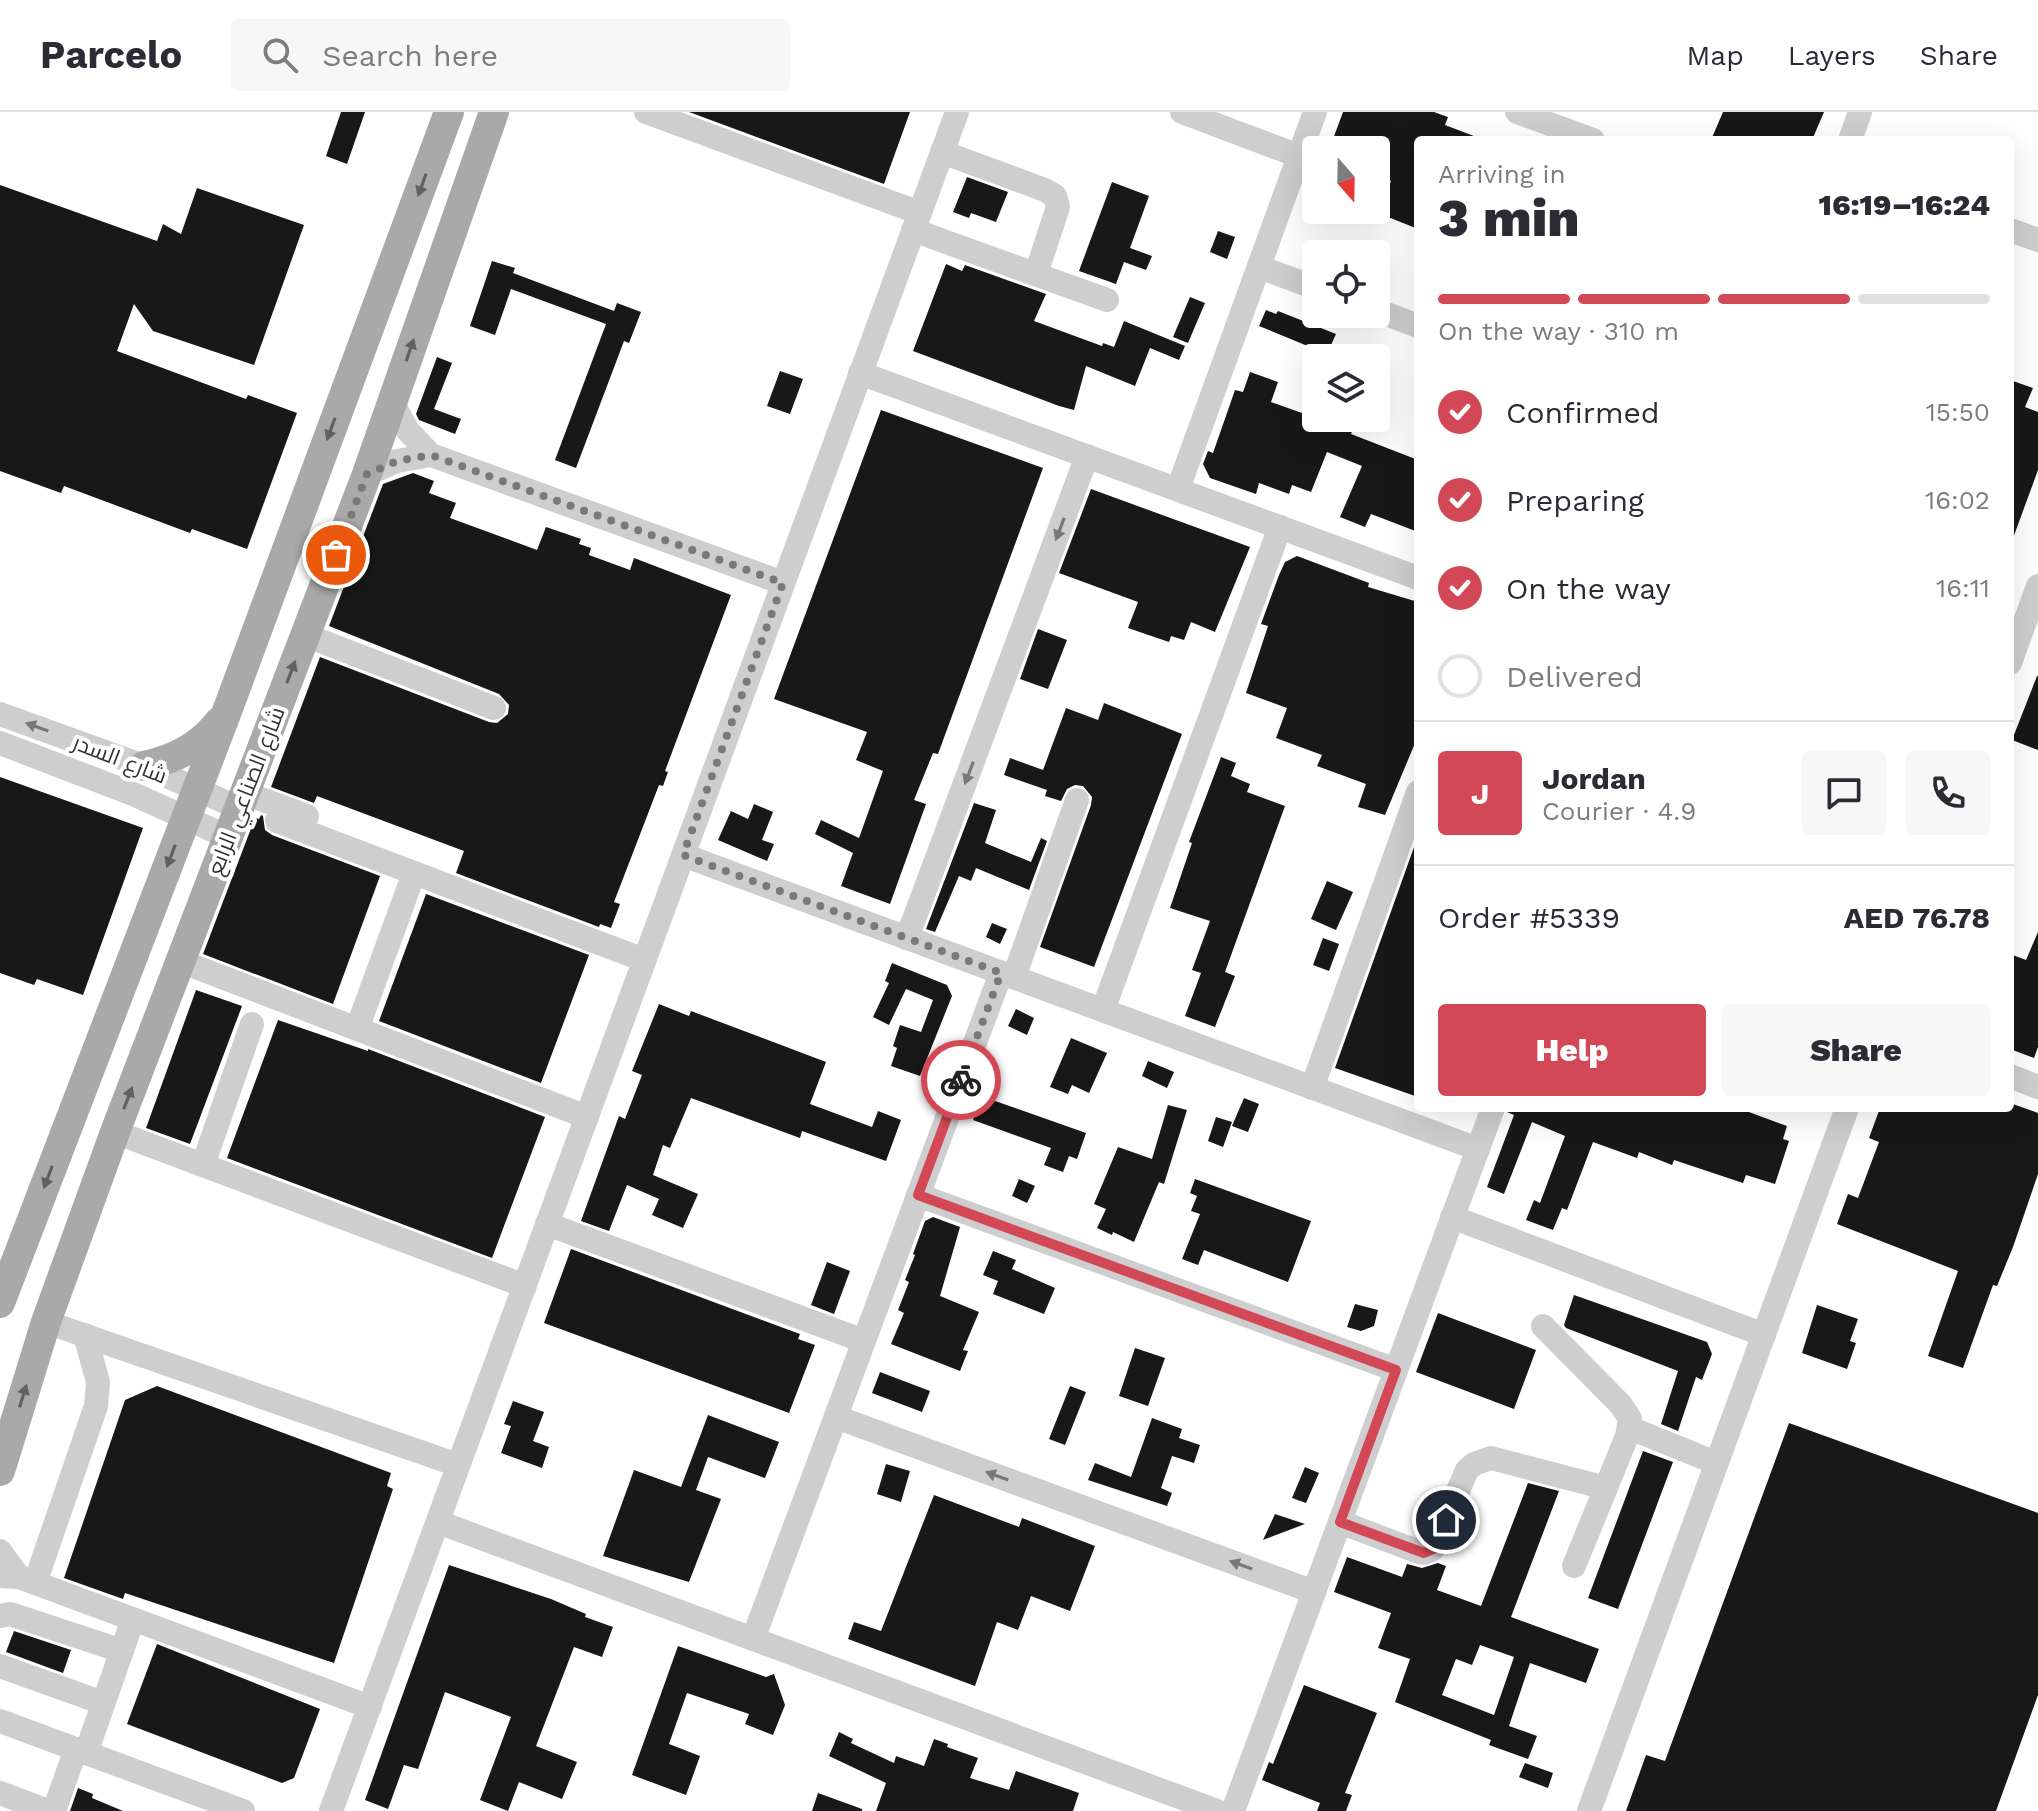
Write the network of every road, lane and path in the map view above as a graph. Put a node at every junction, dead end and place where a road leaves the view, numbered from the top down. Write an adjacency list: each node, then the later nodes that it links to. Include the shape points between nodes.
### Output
1 (449, 112): 36 (main road, one-way to 36)
2 (494, 112): 23 (main road, شارع الصناعي الرابع, one-way to 2)
3 (646, 112): 13 (street)
4 (957, 112): 11 (street)
5 (1182, 112): 12 (street)
6 (1315, 112): 12 (street)
7 (1517, 112): 9 (street)
8 (1860, 112): 10 (street)
9 (1582, 136)
10 (1851, 136)
11 (942, 152): 13 (street); 17 (street, via 1055,196 1058,207)
12 (1299, 156): 16 (street)
13 (917, 221): 17 (street); 22 (street)
14 (2014, 231): 15 (street)
15 (2038, 240)
16 (1259, 267): 18 (street); 27 (street)
17 (1036, 274): 19 (street)
18 (1302, 283)
19 (1107, 300)
20 (1390, 315): 21 (street)
21 (1414, 324)
22 (860, 373): 25 (street); 30 (street)
23 (392, 402): 24 (street, via 408,431); 26 (main road, شارع الصناعي الرابع)
24 (431, 455): 26 (street); 30 (street)
25 (1087, 456): 27 (street); 48 (street, one-way to 48)
26 (367, 474): 32 (main road, شارع الصناعي الرابع)
27 (1178, 489): 28 (street)
28 (1280, 527): 29 (street); 52 (street)
29 (1414, 577)
30 (783, 583): 46 (street)
31 (2038, 586): 33 (street)
32 (305, 635): 34 (street); 40 (main road, شارع الصناعي الرابع, one-way to 32)
33 (2014, 652)
34 (494, 708)
35 (0, 714): 38 (street, شارع السدر, one-way to 35)
36 (226, 714): 38 (main road, via 190,749); 39 (main road)
37 (0, 743): 43 (street, شارع السدر)
38 (144, 766): 39 (street, شارع السدر)
39 (197, 789): 40 (street, شارع السدر); 43 (main road)
40 (242, 800): 45 (main road, شارع الصناعي الرابع); 47 (street, شارع السدر)
41 (1077, 800): 51 (street)
42 (1414, 803): 57 (street)
43 (186, 817): 45 (street, شارع السدر); 68 (main road, one-way to 68)
44 (277, 821): 47 (street)
45 (228, 837): 50 (main road, شارع الصناعي الرابع)
46 (683, 855): 48 (street); 49 (street)
47 (420, 867): 49 (street); 54 (street)
48 (907, 938): 51 (street)
49 (644, 960): 60 (street)
50 (180, 961): 54 (street); 61 (main road, شارع الصناعي الرابع, one-way to 50)
51 (1008, 975): 52 (street); 64 (street)
52 (1103, 1010): 57 (street)
53 (252, 1024): 63 (street)
54 (357, 1029): 60 (street)
55 (2014, 1078): 56 (street)
56 (2038, 1087)
57 (1312, 1088): 62 (street)
58 (1492, 1112): 62 (street)
59 (1846, 1112): 72 (street)
60 (587, 1117): 66 (street)
61 (115, 1132): 63 (street); 69 (main road, شارع الصناعي الرابع)
62 (1478, 1149): 65 (street)
63 (203, 1165): 67 (street)
64 (918, 1195): 73 (street); 74 (street)
65 (1452, 1217): 72 (street); 74 (street)
66 (547, 1224): 67 (street); 73 (street)
67 (525, 1286): 78 (street)
68 (0, 1303)
69 (46, 1322): 71 (street); 79 (main road, شارع الصناعي الرابع, one-way to 69)
70 (1543, 1326): 76 (street, via 1621,1405)
71 (85, 1335): 78 (street); 85 (street, via 98,1382 96,1406)
72 (1764, 1335): 77 (street)
73 (864, 1341): 75 (street)
74 (1396, 1370): 82 (street)
75 (836, 1417): 86 (street, one-way to 75); 89 (street)
76 (1630, 1428): 77 (street); 80 (street)
77 (1716, 1463): 102 (street)
78 (458, 1465): 81 (street)
79 (0, 1471)
80 (1606, 1488): 82 (street, via 1491,1458 1467,1470 1429,1552); 84 (street)
81 (438, 1522): 89 (street); 93 (street)
82 (1340, 1522): 86 (street)
83 (0, 1551): 85 (street)
84 (1574, 1566)
85 (18, 1579): 88 (street)
86 (1314, 1592): 101 (street)
87 (0, 1616): 90 (street, via 10,1614)
88 (133, 1619): 90 (street); 93 (street)
89 (753, 1639): 100 (street)
90 (122, 1651): 92 (street)
91 (0, 1666): 92 (street)
92 (103, 1703): 95 (street)
93 (370, 1707): 99 (street)
94 (0, 1721): 95 (street)
95 (81, 1751): 97 (street); 98 (street)
96 (0, 1793): 97 (street)
97 (51, 1811)
98 (243, 1811)
99 (331, 1811)
100 (1217, 1811)
101 (1233, 1811)
102 (1589, 1811)

